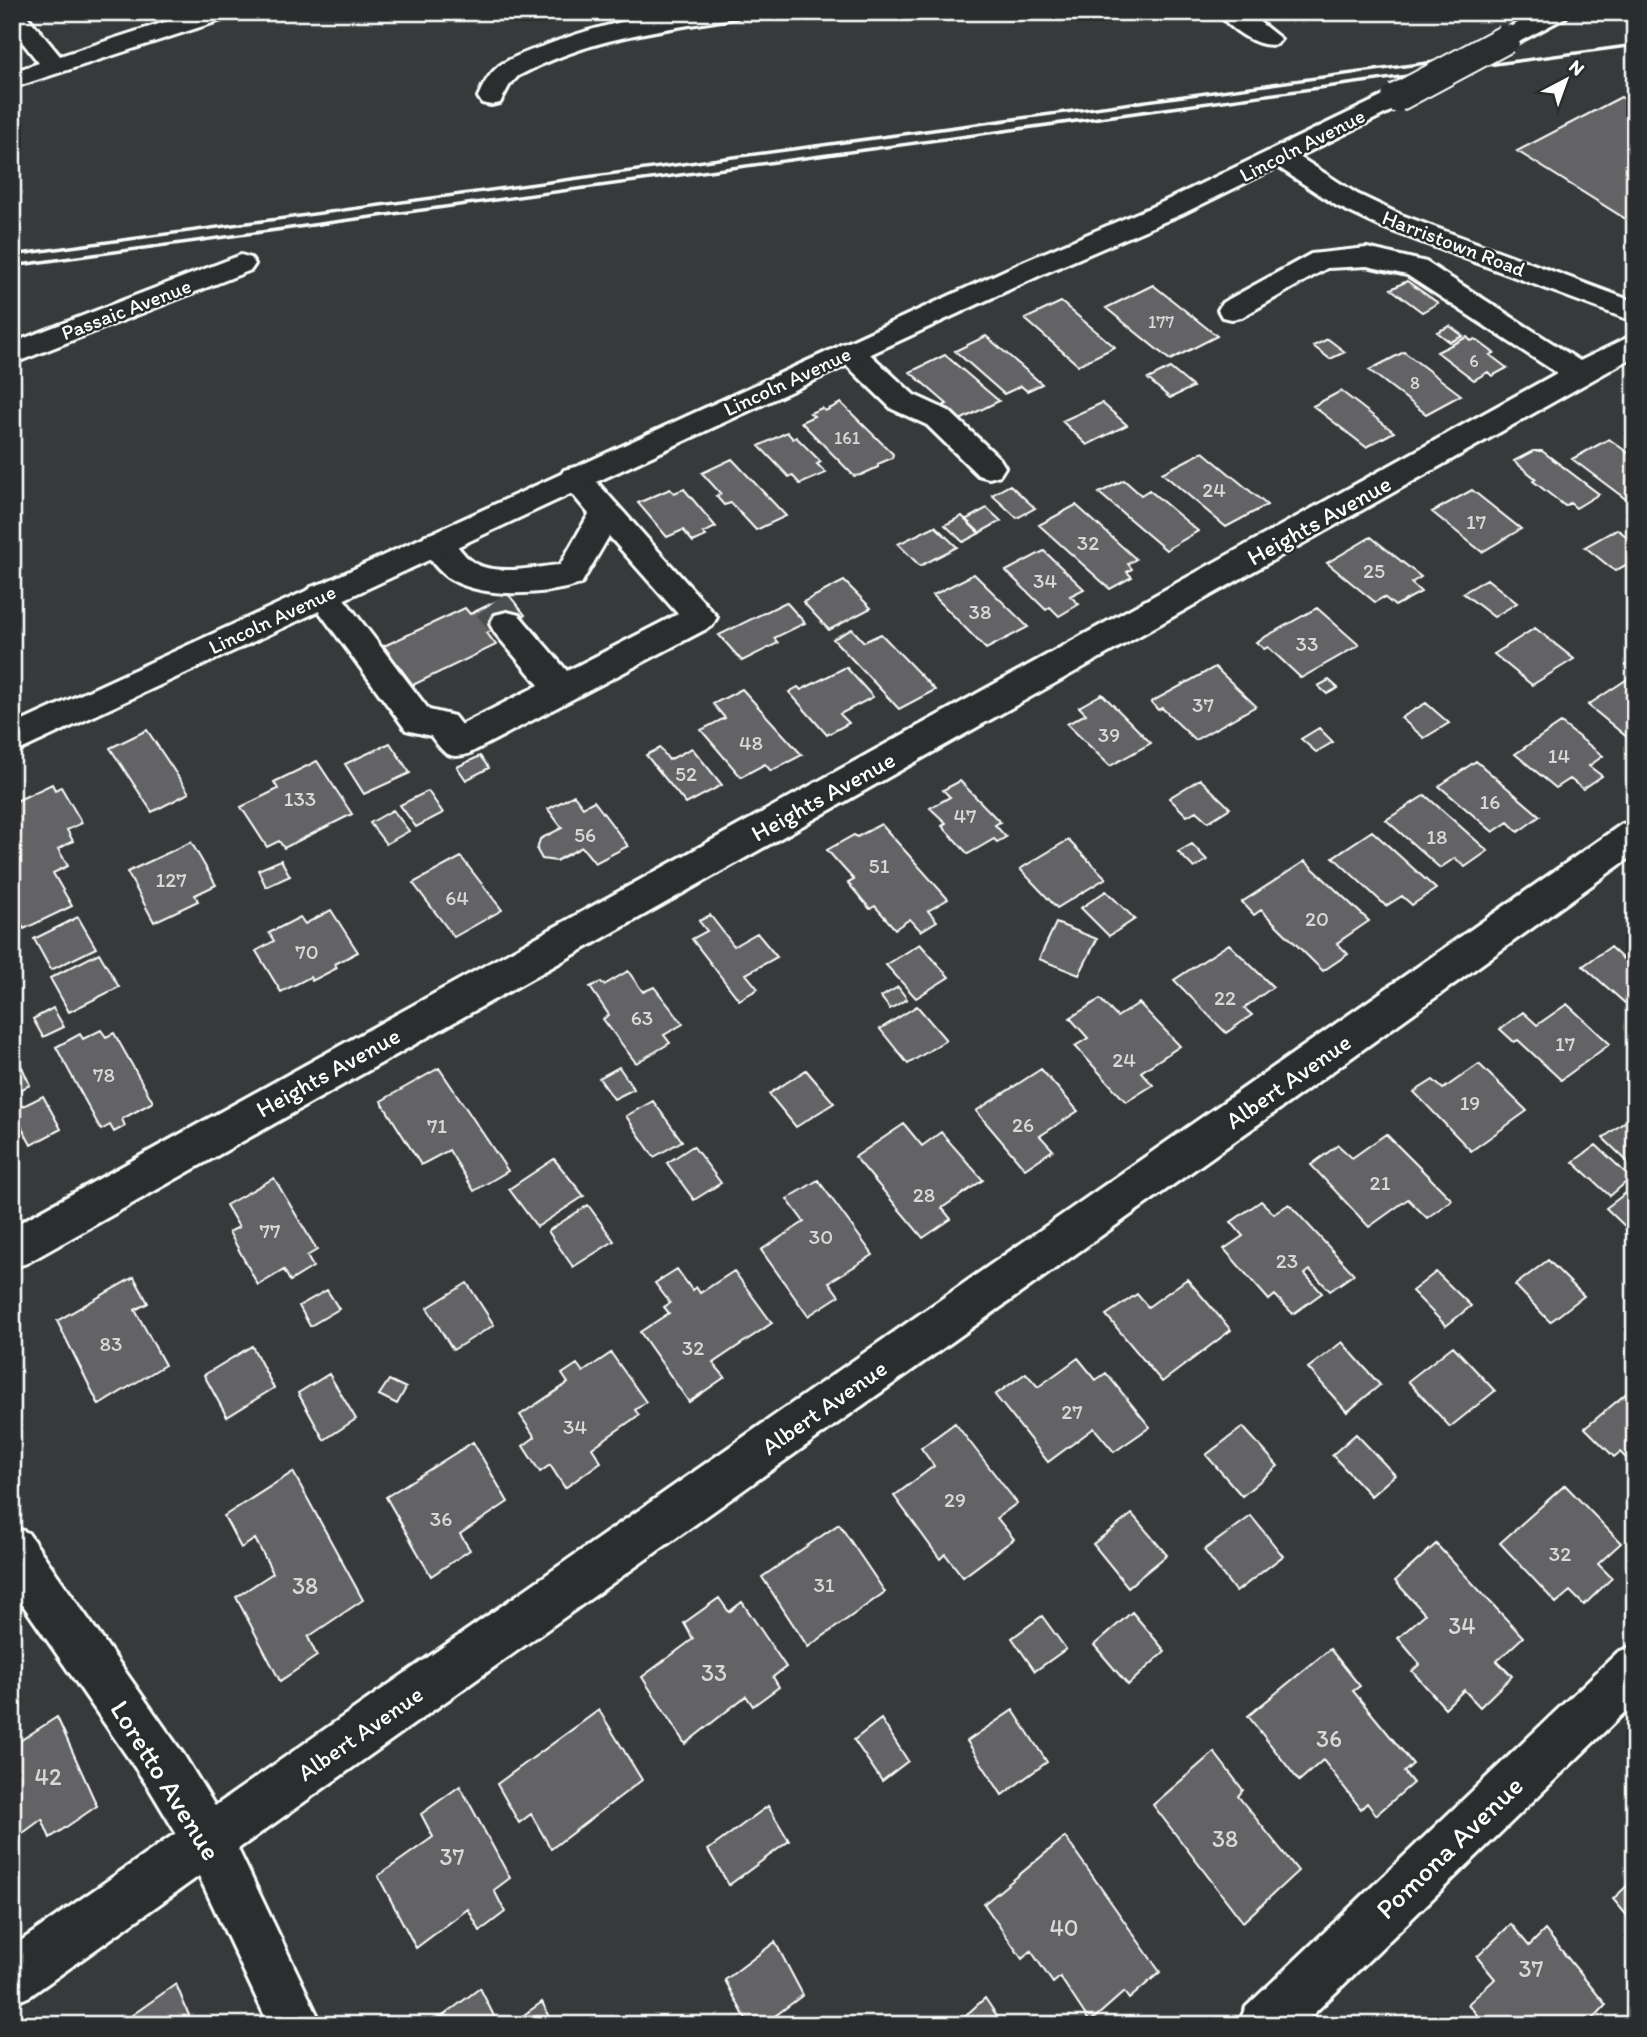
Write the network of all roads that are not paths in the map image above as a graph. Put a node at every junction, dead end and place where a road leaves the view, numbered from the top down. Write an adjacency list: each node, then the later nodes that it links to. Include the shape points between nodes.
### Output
1 (222, 12): 7 (street)
2 (728, 12): 9 (street, via 592,36 509,71)
3 (1230, 12): 6 (street)
4 (1557, 12): 10 (street, Lincoln Avenue, bridge)
5 (12, 13): 7 (street)
6 (1268, 38)
7 (55, 66): 8 (street)
8 (12, 80)
9 (491, 97)
10 (1280, 158): 13 (street, Harristown Road, via 1346,200 1389,220); 15 (street, Lincoln Avenue)
11 (241, 264): 16 (street, Passaic Avenue)
12 (1232, 310): 17 (street, via 1321,260 1367,257 1416,268)
13 (1635, 313)
14 (1635, 343): 17 (street, Heights Avenue)
15 (850, 352): 18 (street, via 903,402 937,418); 19 (street, Lincoln Avenue)
16 (12, 354)
17 (1579, 374): 27 (street, Heights Avenue)
18 (989, 467)
19 (575, 478): 20 (street); 21 (street, Lincoln Avenue)
20 (606, 512): 22 (street, via 570,576 503,580); 24 (street, via 700,617)
21 (436, 543): 22 (street); 23 (street, Lincoln Avenue)
22 (467, 573): 24 (street)
23 (323, 595): 24 (street, via 418,721 442,725 456,744); 25 (street, Lincoln Avenue)
24 (562, 688)
25 (12, 741)
26 (1635, 834): 30 (street, Albert Avenue)
27 (12, 1249)
28 (12, 1549): 30 (street, Loretto Avenue, via 166,1770)
29 (1635, 1669): 33 (street, Pomona Avenue)
30 (208, 1840): 31 (street, Albert Avenue); 32 (street, Loretto Avenue)
31 (12, 1978)
32 (296, 2025)
33 (1264, 2025)

